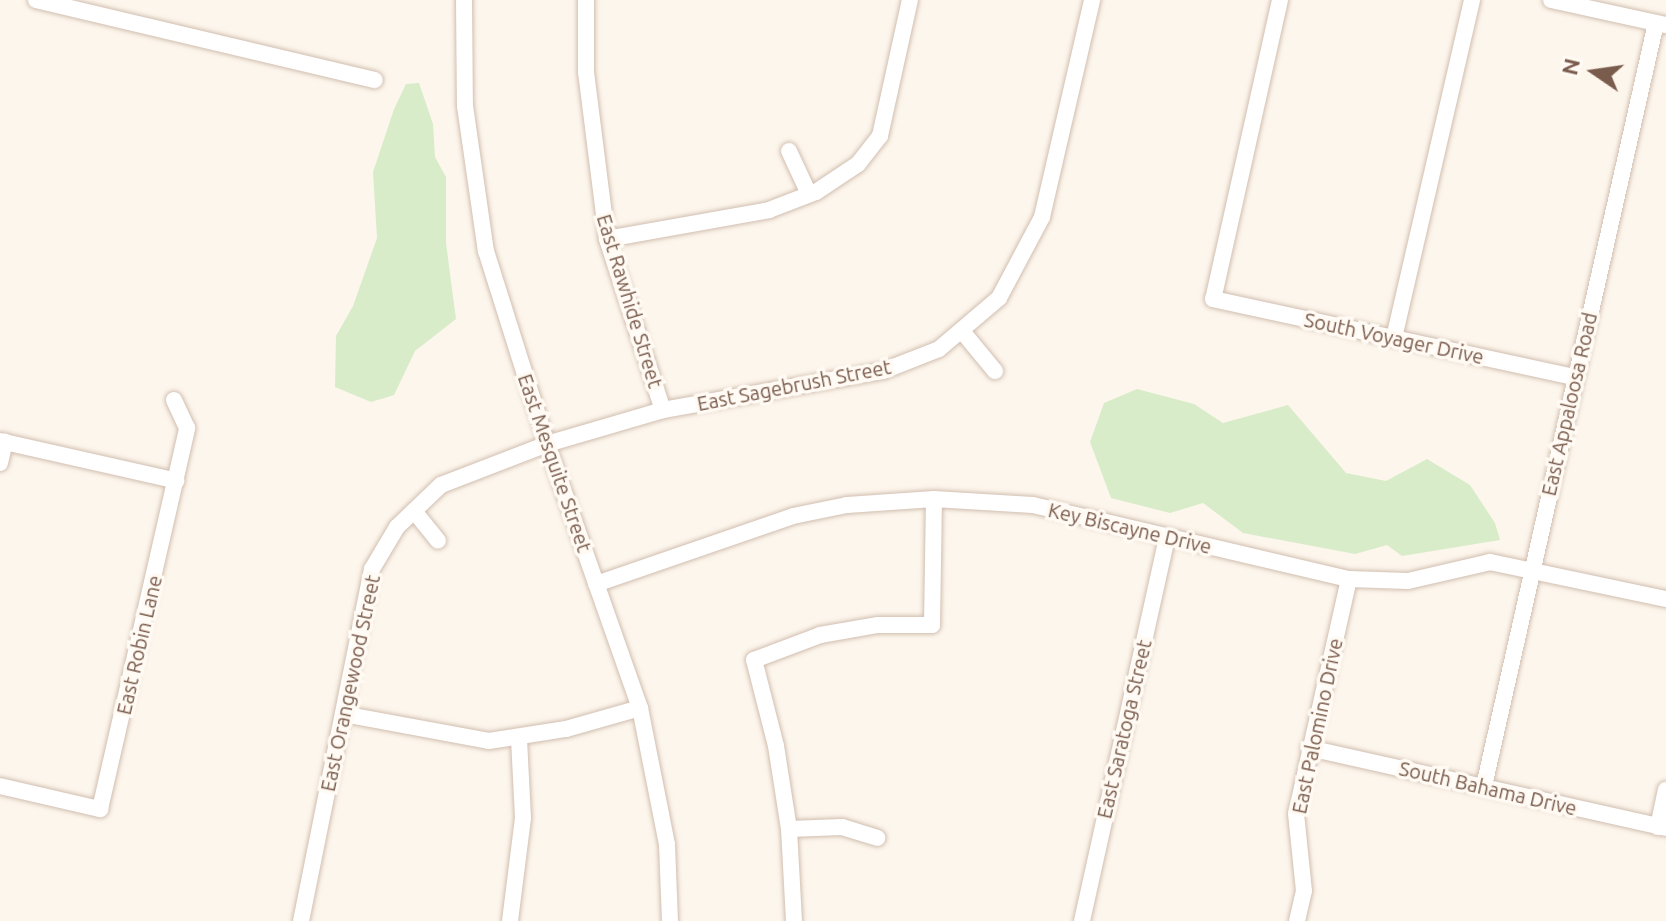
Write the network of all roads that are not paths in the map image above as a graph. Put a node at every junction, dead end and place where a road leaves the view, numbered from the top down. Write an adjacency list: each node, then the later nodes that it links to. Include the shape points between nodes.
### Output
1 (36, 0): 10 (street)
2 (464, 0): 21 (street, East Mesquite Street, via 465,106 481,226)
3 (586, 0): 13 (street, East Rawhide Street, via 586,72)
4 (910, 0): 12 (street, via 880,136 858,164)
5 (1092, 0): 14 (street, East Sagebrush Street, via 1042,217 999,298)
6 (1280, 0): 15 (street, South Voyager Drive, via 1213,299)
7 (1472, 0): 15 (street)
8 (1551, 0): 9 (street)
9 (1661, 24): 17 (street, East Appaloosa Road)
10 (375, 80)
11 (789, 151): 12 (street)
12 (809, 194): 13 (street, via 769,210)
13 (607, 239): 19 (street, East Rawhide Street)
14 (962, 331): 16 (street); 19 (street, East Sagebrush Street, via 939,349 883,371)
15 (1394, 338): 17 (street, South Voyager Drive)
16 (995, 371)
17 (1575, 377): 28 (street, East Appaloosa Road)
18 (174, 400): 23 (street, East Robin Lane, via 187,428)
19 (663, 410): 21 (street, East Sagebrush Street)
20 (2, 441): 22 (street); 23 (street)
21 (547, 444): 25 (street, East Orangewood Street, via 441,485); 30 (street, East Mesquite Street)
22 (0, 463)
23 (177, 481): 36 (street, East Robin Lane, via 100,809)
24 (934, 499): 26 (street, Key Biscayne Drive, via 1033,505); 30 (street, Key Biscayne Drive, via 847,505 793,516); 40 (street, via 932,625 878,625 820,635 754,660 776,746)
25 (414, 511): 27 (street); 33 (street, East Orangewood Street, via 397,527 372,569)
26 (1167, 537): 29 (street, Key Biscayne Drive); 46 (street, East Saratoga Street)
27 (438, 541)
28 (1532, 568): 29 (street, Key Biscayne Drive, via 1477,562 1408,581); 31 (street, Key Biscayne Drive); 37 (street, East Appaloosa Road)
29 (1349, 579): 35 (street, East Palomino Drive)
30 (596, 584): 32 (street, East Mesquite Street)
31 (1666, 599)
32 (640, 708): 34 (street); 44 (street, East Mesquite Street, via 667,844)
33 (343, 714): 34 (street, via 489,741); 42 (street, East Orangewood Street)
34 (519, 738): 43 (street, via 523,818)
35 (1309, 748): 37 (street, South Bahama Drive); 47 (street, East Palomino Drive, via 1296,814 1304,891)
36 (0, 786)
37 (1484, 786): 39 (street, South Bahama Drive)
38 (1666, 790): 39 (street)
39 (1662, 828)
40 (789, 829): 41 (street, via 842,827); 45 (street)
41 (877, 838)
42 (301, 921)
43 (510, 921)
44 (670, 921)
45 (794, 921)
46 (1082, 921)
47 (1297, 921)

